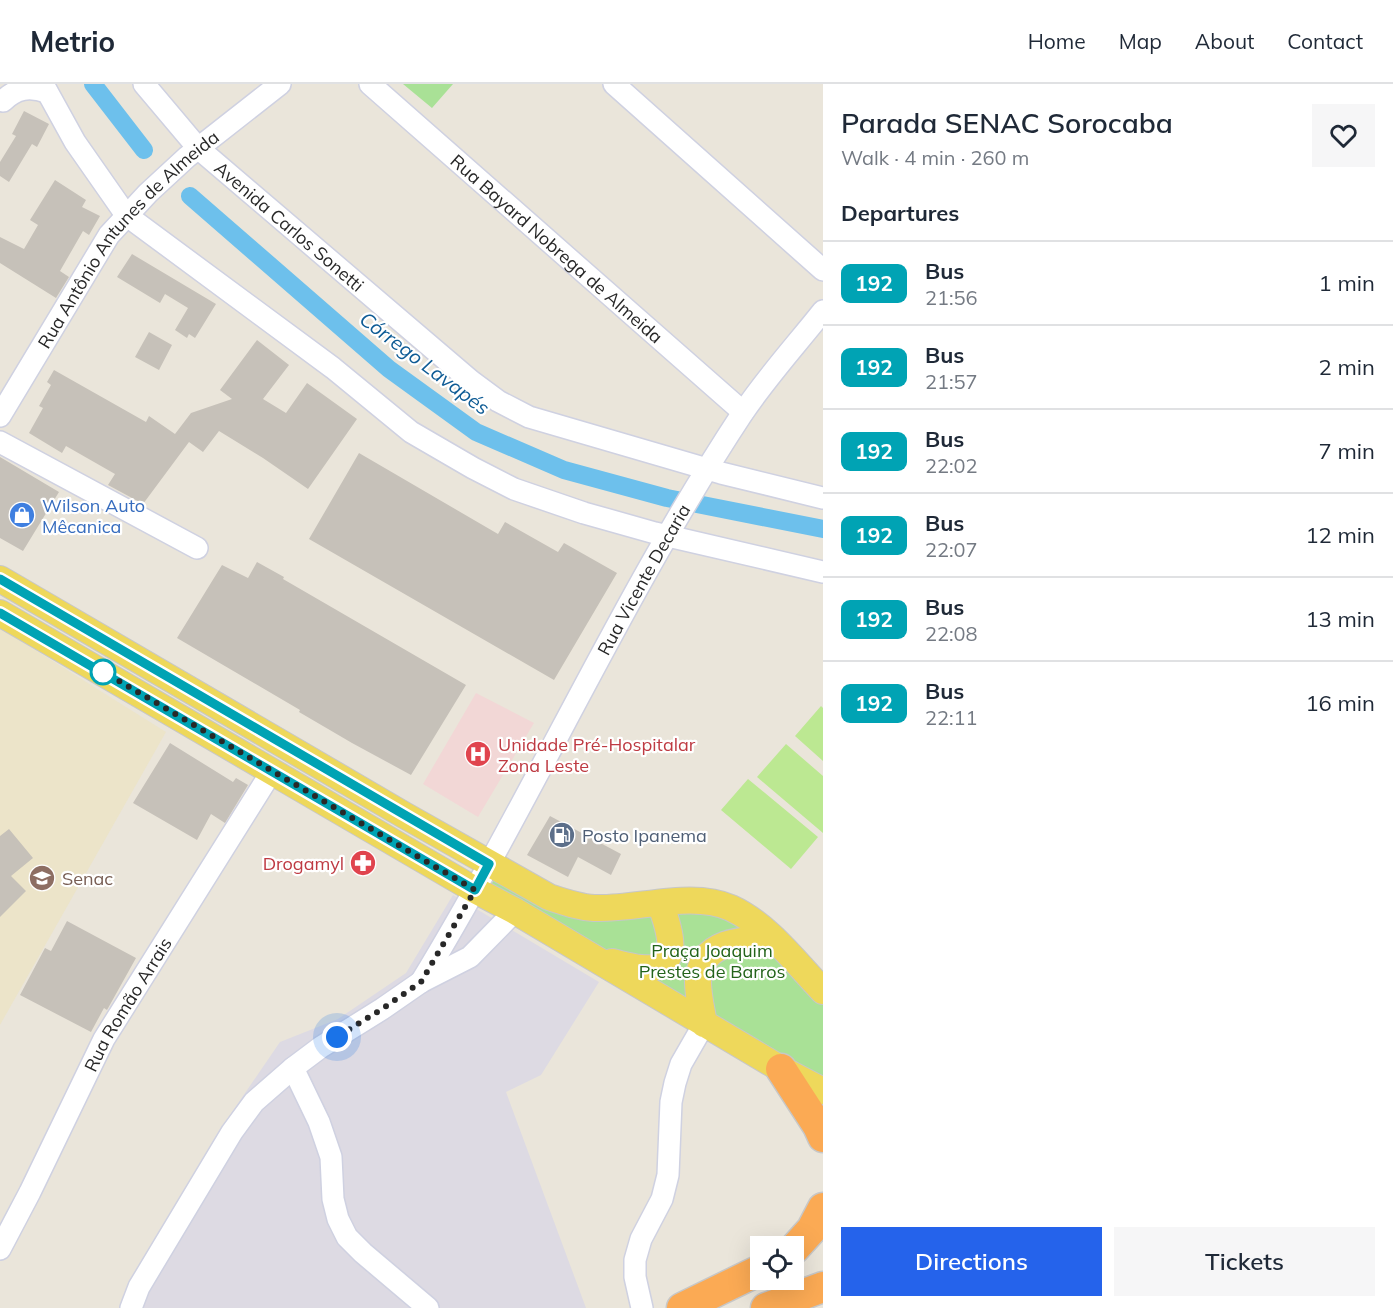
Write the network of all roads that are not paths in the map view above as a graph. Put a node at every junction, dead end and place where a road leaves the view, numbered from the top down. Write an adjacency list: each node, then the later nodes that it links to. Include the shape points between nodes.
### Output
1 (144, 84): 7 (street, Avenida Carlos Sonetti)
2 (280, 84): 7 (street, Rua Antônio Antunes de Almeida)
3 (370, 84): 11 (street, Rua Bayard Nobrega de Almeida)
4 (614, 84): 9 (street)
5 (45, 88): 6 (street, via 26,88); 8 (street, via 75,142)
6 (5, 97)
7 (193, 152): 8 (street, Rua Antônio Antunes de Almeida); 15 (street, Avenida Carlos Sonetti, via 498,401 530,417)
8 (126, 215): 12 (street, Rua Antônio Antunes de Almeida, via 109,235); 17 (street, via 333,368 411,432 514,489)
9 (823, 270)
10 (823, 311): 11 (street, Rua Vicente Decaria)
11 (743, 412): 13 (street, Rua Vicente Decaria)
12 (0, 416)
13 (730, 433): 15 (street, Rua Vicente Decaria); 16 (street, Avenida Carlos Sonetti, via 729,454 735,463 750,473)
14 (0, 442): 19 (street)
15 (703, 476): 16 (street, Avenida Carlos Sonetti); 18 (street, Rua Vicente Decaria)
16 (817, 497)
17 (619, 523): 18 (street); 21 (street, via 641,541 648,565)
18 (671, 530): 20 (street); 21 (street, Rua Vicente Decaria)
19 (197, 548)
20 (823, 572)
21 (646, 574): 25 (street, Rua Vicente Decaria)
22 (0, 579): 25 (main road)
23 (0, 613): 24 (main road)
24 (272, 771): 26 (main road); 40 (street, Rua Romão Arrais, via 104,1039)
25 (489, 864): 26 (street, Rua Vicente Decaria); 27 (main road, via 549,897 574,906)
26 (475, 890): 28 (main road); 31 (street, Rua Vicente Decaria)
27 (660, 903): 29 (main road, via 696,901 730,907); 30 (main road, via 672,939 663,962 640,968)
28 (515, 911): 30 (main road); 31 (street, via 470,957)
29 (774, 939): 32 (main road); 33 (main road, via 730,942 707,958 698,982)
30 (597, 958): 33 (main road)
31 (421, 982): 34 (street)
32 (823, 991)
33 (704, 1024): 35 (main road); 45 (street, via 675,1083 668,1175 662,1199 641,1239 635,1260)
34 (293, 1068): 43 (street, via 254,1102 232,1132 139,1287); 44 (street, via 332,1157 333,1199 346,1237)
35 (781, 1069): 36 (main road); 37 (highway)
36 (823, 1091)
37 (823, 1137)
38 (823, 1208): 39 (highway)
39 (804, 1238)
40 (0, 1249)
41 (750, 1275): 46 (highway)
42 (823, 1287): 47 (highway)
43 (131, 1308)
44 (428, 1308)
45 (642, 1308)
46 (682, 1308)
47 (766, 1308)

